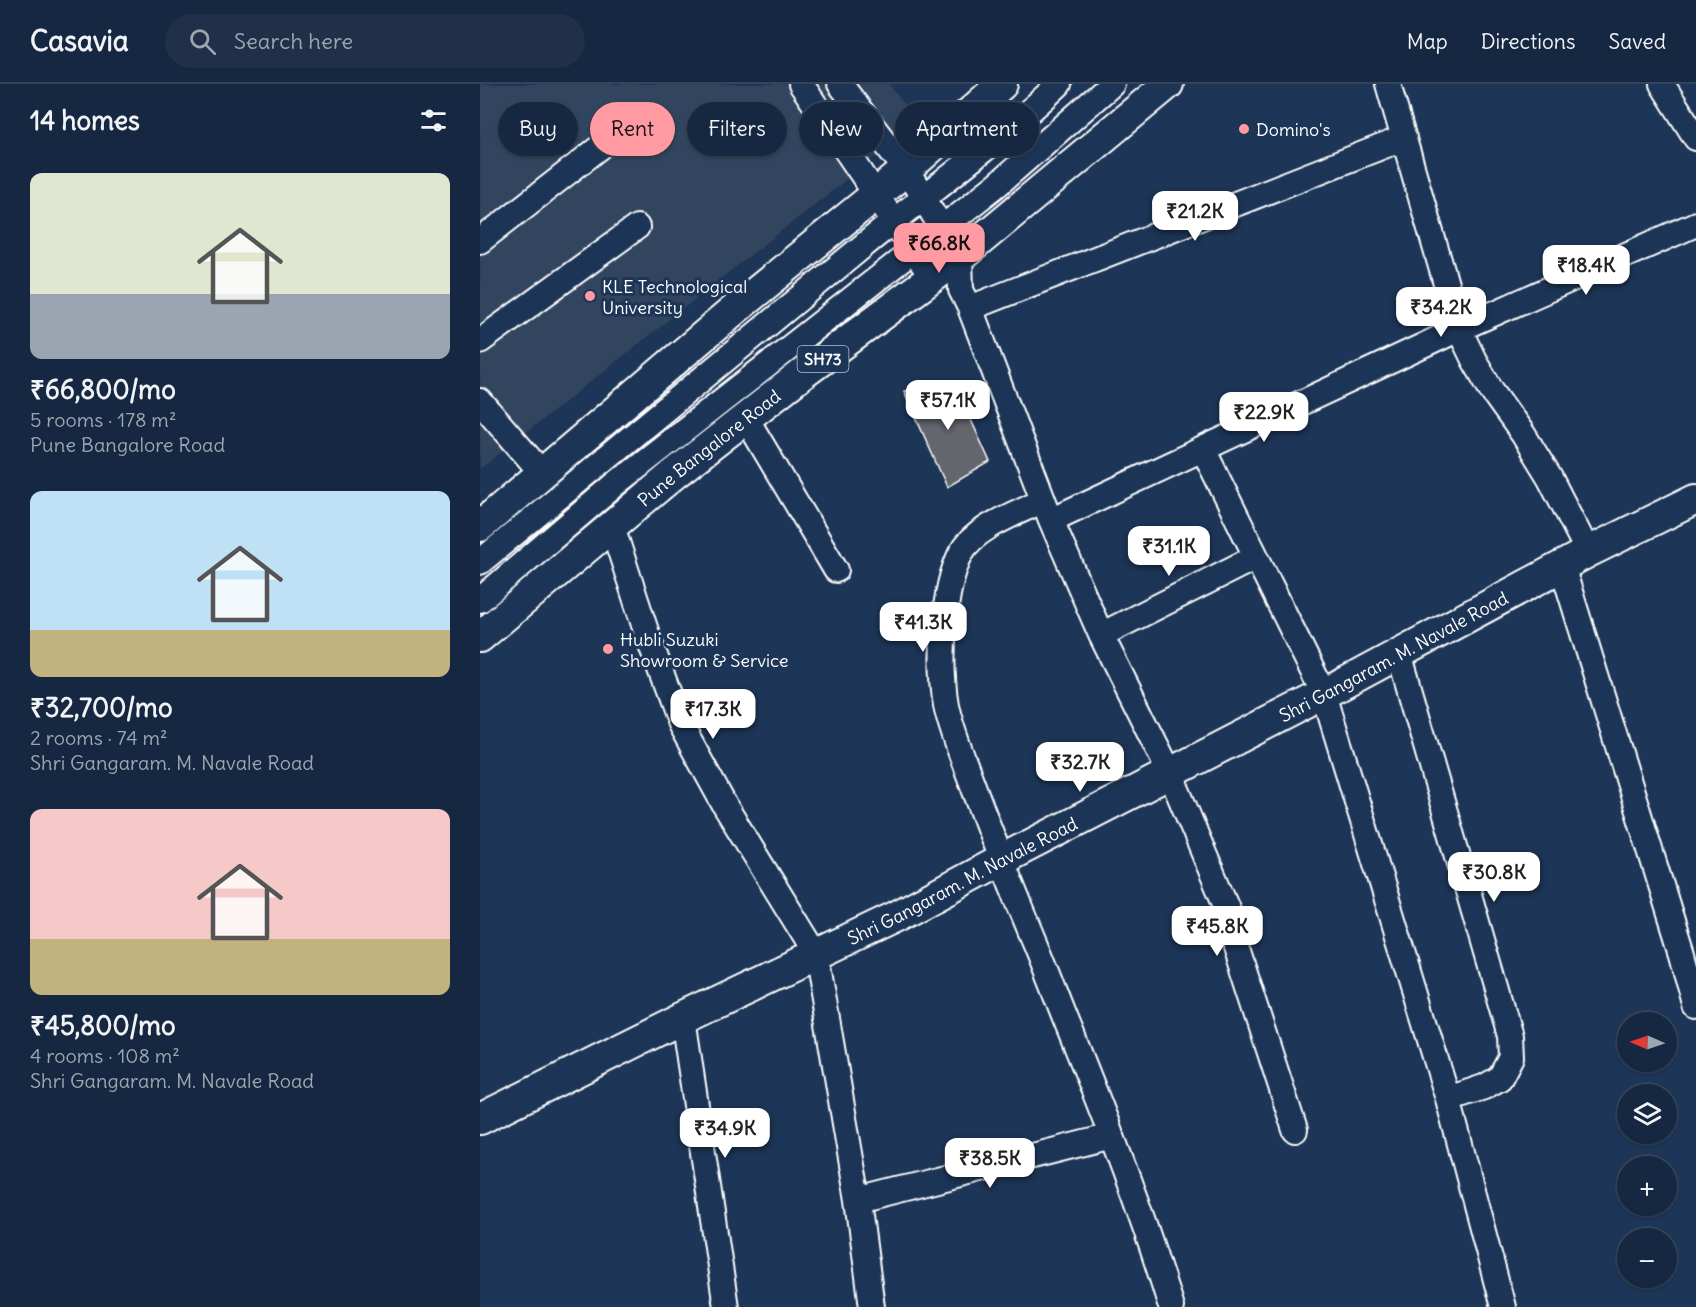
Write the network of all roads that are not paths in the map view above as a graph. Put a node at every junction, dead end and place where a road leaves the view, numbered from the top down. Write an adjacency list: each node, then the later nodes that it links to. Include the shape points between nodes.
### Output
1 (801, 84): 13 (street)
2 (840, 84): 12 (street)
3 (1002, 84): 12 (main road)
4 (1059, 84): 14 (street)
5 (1112, 84): 18 (street)
6 (1167, 84): 21 (main road, Pune Bangalore Road / SH73)
7 (1388, 84): 9 (street)
8 (1662, 84): 10 (street)
9 (1404, 138): 23 (street); 24 (street)
10 (1696, 138)
11 (590, 155): 19 (street)
12 (906, 170): 13 (main road); 14 (street)
13 (876, 194): 15 (street); 29 (main road)
14 (924, 198): 15 (street); 18 (street)
15 (894, 221): 20 (street); 36 (street)
16 (1696, 224): 24 (street)
17 (636, 227): 25 (street)
18 (942, 228): 20 (street); 21 (street)
19 (480, 241)
20 (914, 250): 22 (street); 39 (street, via 617,483)
21 (960, 257): 22 (main road, Pune Bangalore Road / SH73); 23 (street)
22 (933, 278): 23 (street); 27 (main road, Pune Bangalore Road / SH73)
23 (965, 299): 31 (street)
24 (1460, 329): 28 (street); 34 (street, via 1492,392 1550,478)
25 (480, 341)
26 (480, 401): 29 (street)
27 (746, 418): 32 (main road, Pune Bangalore Road / SH73); 38 (street)
28 (1203, 449): 31 (street); 35 (street)
29 (542, 473): 33 (main road)
30 (1696, 499): 34 (main road, Shri Gangaram. M. Navale Road)
31 (1047, 510): 40 (street); 45 (street, via 974,536 962,552 948,597 946,705)
32 (612, 525): 41 (main road, Pune Bangalore Road / SH73); 46 (street, via 680,724 725,806)
33 (480, 526)
34 (1588, 552): 37 (main road, Shri Gangaram. M. Navale Road)
35 (1256, 557): 40 (street); 43 (street)
36 (480, 562)
37 (1562, 566): 42 (main road, Shri Gangaram. M. Navale Road); 47 (street)
38 (836, 570)
39 (480, 600)
40 (1101, 635): 44 (street)
41 (480, 637)
42 (1399, 653): 43 (main road, Shri Gangaram. M. Navale Road); 50 (street, via 1510,1035 1511,1057 1500,1078)
43 (1324, 694): 44 (main road, Shri Gangaram. M. Navale Road); 50 (street)
44 (1170, 773): 45 (main road, Shri Gangaram. M. Navale Road); 52 (street, via 1232,920 1236,948)
45 (1001, 860): 46 (main road, Shri Gangaram. M. Navale Road); 53 (street)
46 (816, 954): 49 (main road, Shri Gangaram. M. Navale Road); 54 (street)
47 (1691, 971): 48 (street)
48 (1696, 1007)
49 (683, 1018): 51 (main road, Shri Gangaram. M. Navale Road); 55 (street)
50 (1448, 1099): 58 (street)
51 (480, 1119)
52 (1295, 1130)
53 (1112, 1136): 54 (street); 57 (street)
54 (858, 1200): 56 (street)
55 (726, 1307)
56 (872, 1307)
57 (1171, 1307)
58 (1503, 1307)

